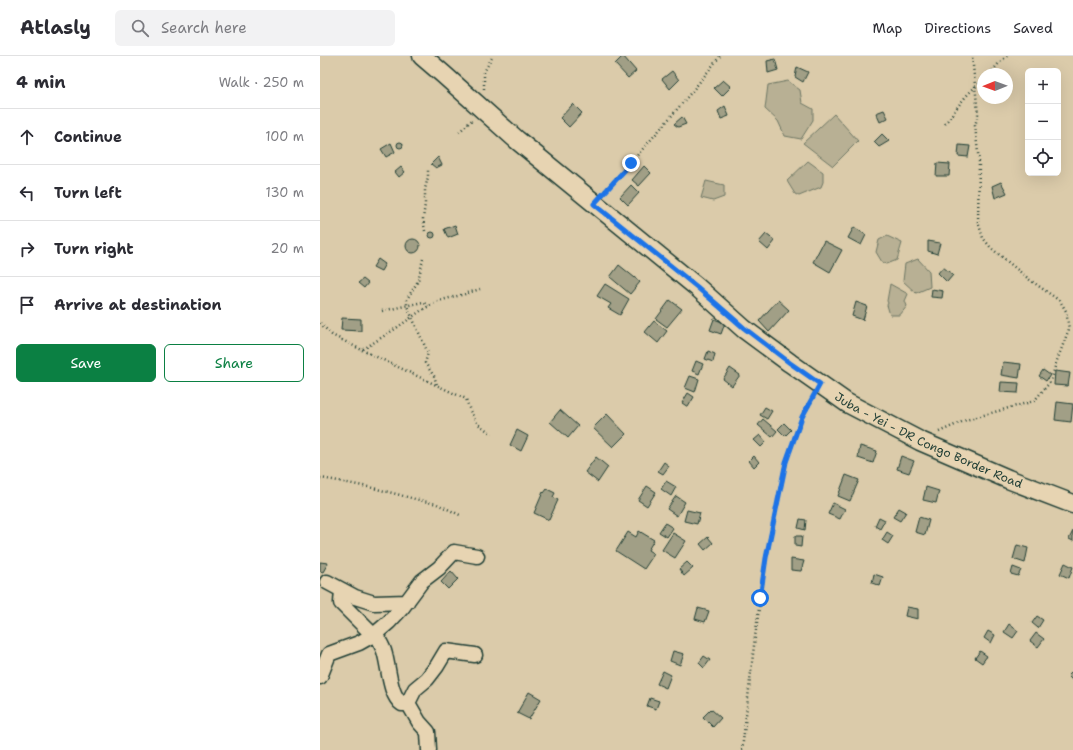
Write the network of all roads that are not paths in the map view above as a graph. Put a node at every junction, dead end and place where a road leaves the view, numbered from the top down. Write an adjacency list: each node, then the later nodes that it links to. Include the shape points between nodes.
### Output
1 (422, 56): 2 (main road, Juba - Yei - DR Congo Border Road, via 517,140 744,328 847,403 920,441)
2 (1073, 504)
3 (477, 556): 6 (street, via 454,552 422,581)
4 (327, 582): 5 (street)
5 (342, 590): 6 (street, via 374,603); 7 (street, via 341,603)
6 (407, 602): 7 (street, via 390,622)
7 (374, 634): 9 (street, via 329,654); 10 (street, via 384,651 394,694 402,704)
8 (475, 655): 10 (street, via 446,651 427,679 415,689)
9 (320, 677)
10 (408, 703): 11 (street, via 428,732)
11 (429, 750)

